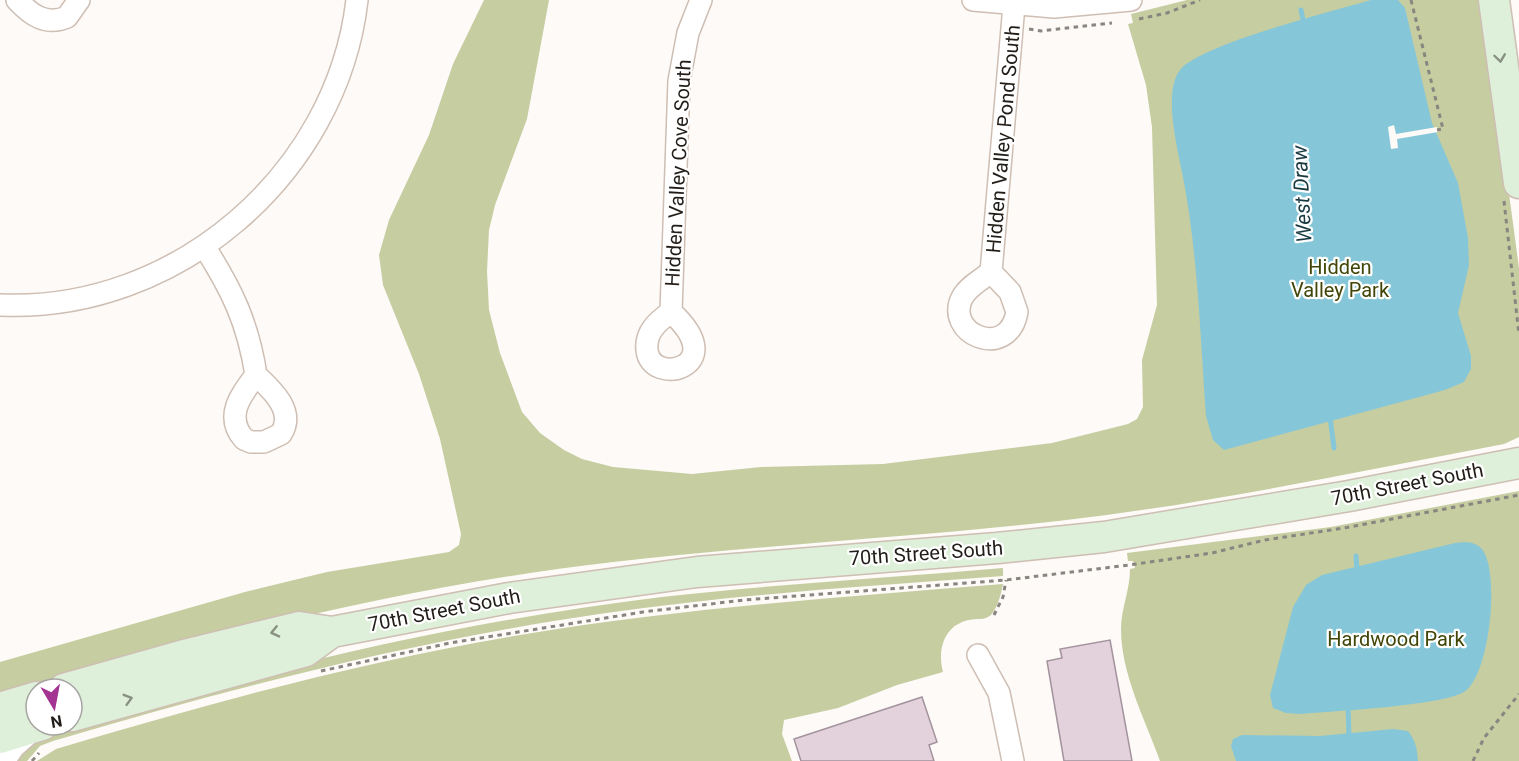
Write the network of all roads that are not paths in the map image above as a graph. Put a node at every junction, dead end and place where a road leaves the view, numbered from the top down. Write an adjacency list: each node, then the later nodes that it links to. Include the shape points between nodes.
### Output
1 (17, 0): 2 (street, via 37,17 51,21 67,17)
2 (79, 0)
3 (357, 0): 10 (street, via 342,70 304,146 273,187 231,227)
4 (701, 0): 13 (street, Hidden Valley Cove South, via 688,33 679,81)
5 (973, 0): 8 (street)
6 (1131, 0): 8 (street, via 1077,6)
7 (1494, 0): 9 (main road, one-way to 9)
8 (1014, 5): 11 (street, Hidden Valley Pond South)
9 (1519, 183)
10 (204, 246): 12 (street, via 140,280 85,297 50,303); 14 (street, via 242,314)
11 (991, 272)
12 (0, 304)
13 (671, 312)
14 (256, 375)
15 (1519, 463): 16 (main road, 70th Street South, via 1141,532 614,582 466,605)
16 (332, 632): 18 (main road, 70th Street South, one-way to 18, via 299,627); 21 (main road, 70th Street South, one-way to 16, via 306,651)
17 (978, 655): 26 (street, via 999,693)
18 (84, 683)
19 (24, 701): 20 (main road)
20 (0, 708)
21 (84, 713)
22 (24, 736): 24 (main road)
23 (33, 737): 25 (street, via 20,741)
24 (0, 738)
25 (4, 761)
26 (1013, 761)

